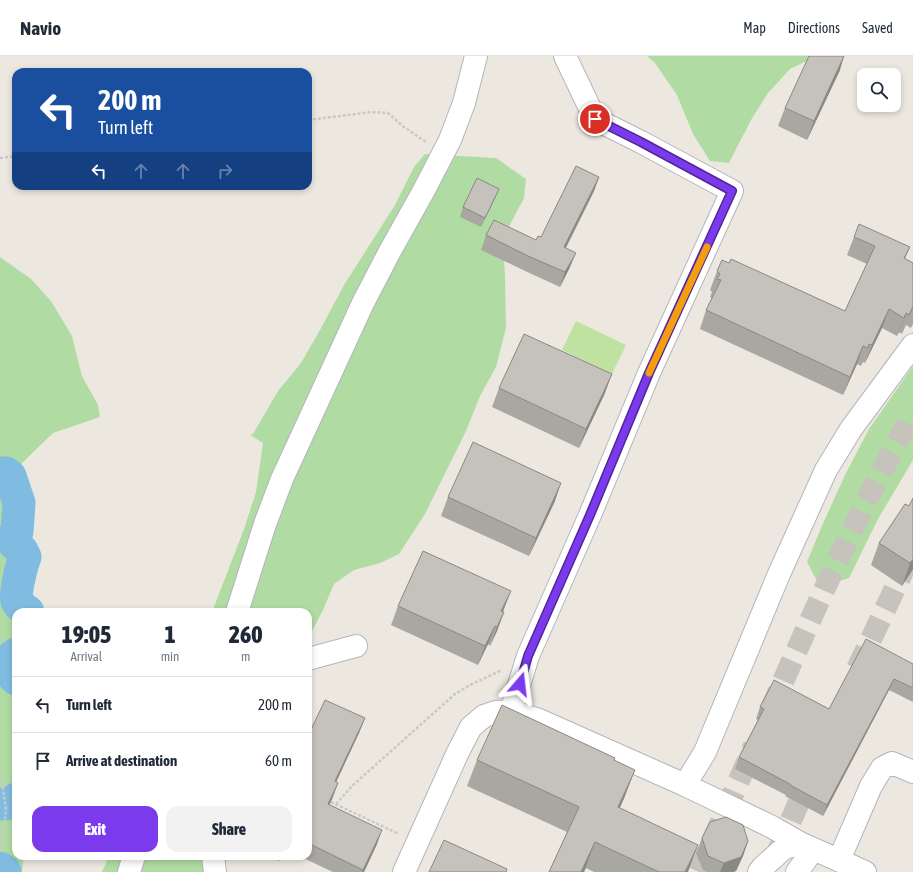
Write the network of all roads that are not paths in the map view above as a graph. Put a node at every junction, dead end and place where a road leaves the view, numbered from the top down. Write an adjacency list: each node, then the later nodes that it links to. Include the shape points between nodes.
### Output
1 (476, 56): 4 (street, via 464,103 450,140 363,303 282,479)
2 (565, 56): 7 (street, via 595,119 732,191 649,373 528,656)
3 (913, 345): 9 (street, via 851,429 826,470 779,574 705,752)
4 (238, 608)
5 (356, 646): 6 (street)
6 (312, 658)
7 (511, 711): 9 (street, via 539,720); 16 (street, via 484,716 471,727)
8 (913, 772): 13 (street, via 892,763 882,768 871,786)
9 (685, 785): 10 (street)
10 (807, 847): 13 (street); 17 (street, via 783,849); 18 (street)
11 (133, 860): 14 (street)
12 (214, 860): 15 (street)
13 (839, 860): 19 (street)
14 (129, 872)
15 (215, 872)
16 (404, 872)
17 (759, 872)
18 (797, 872)
19 (866, 872)

